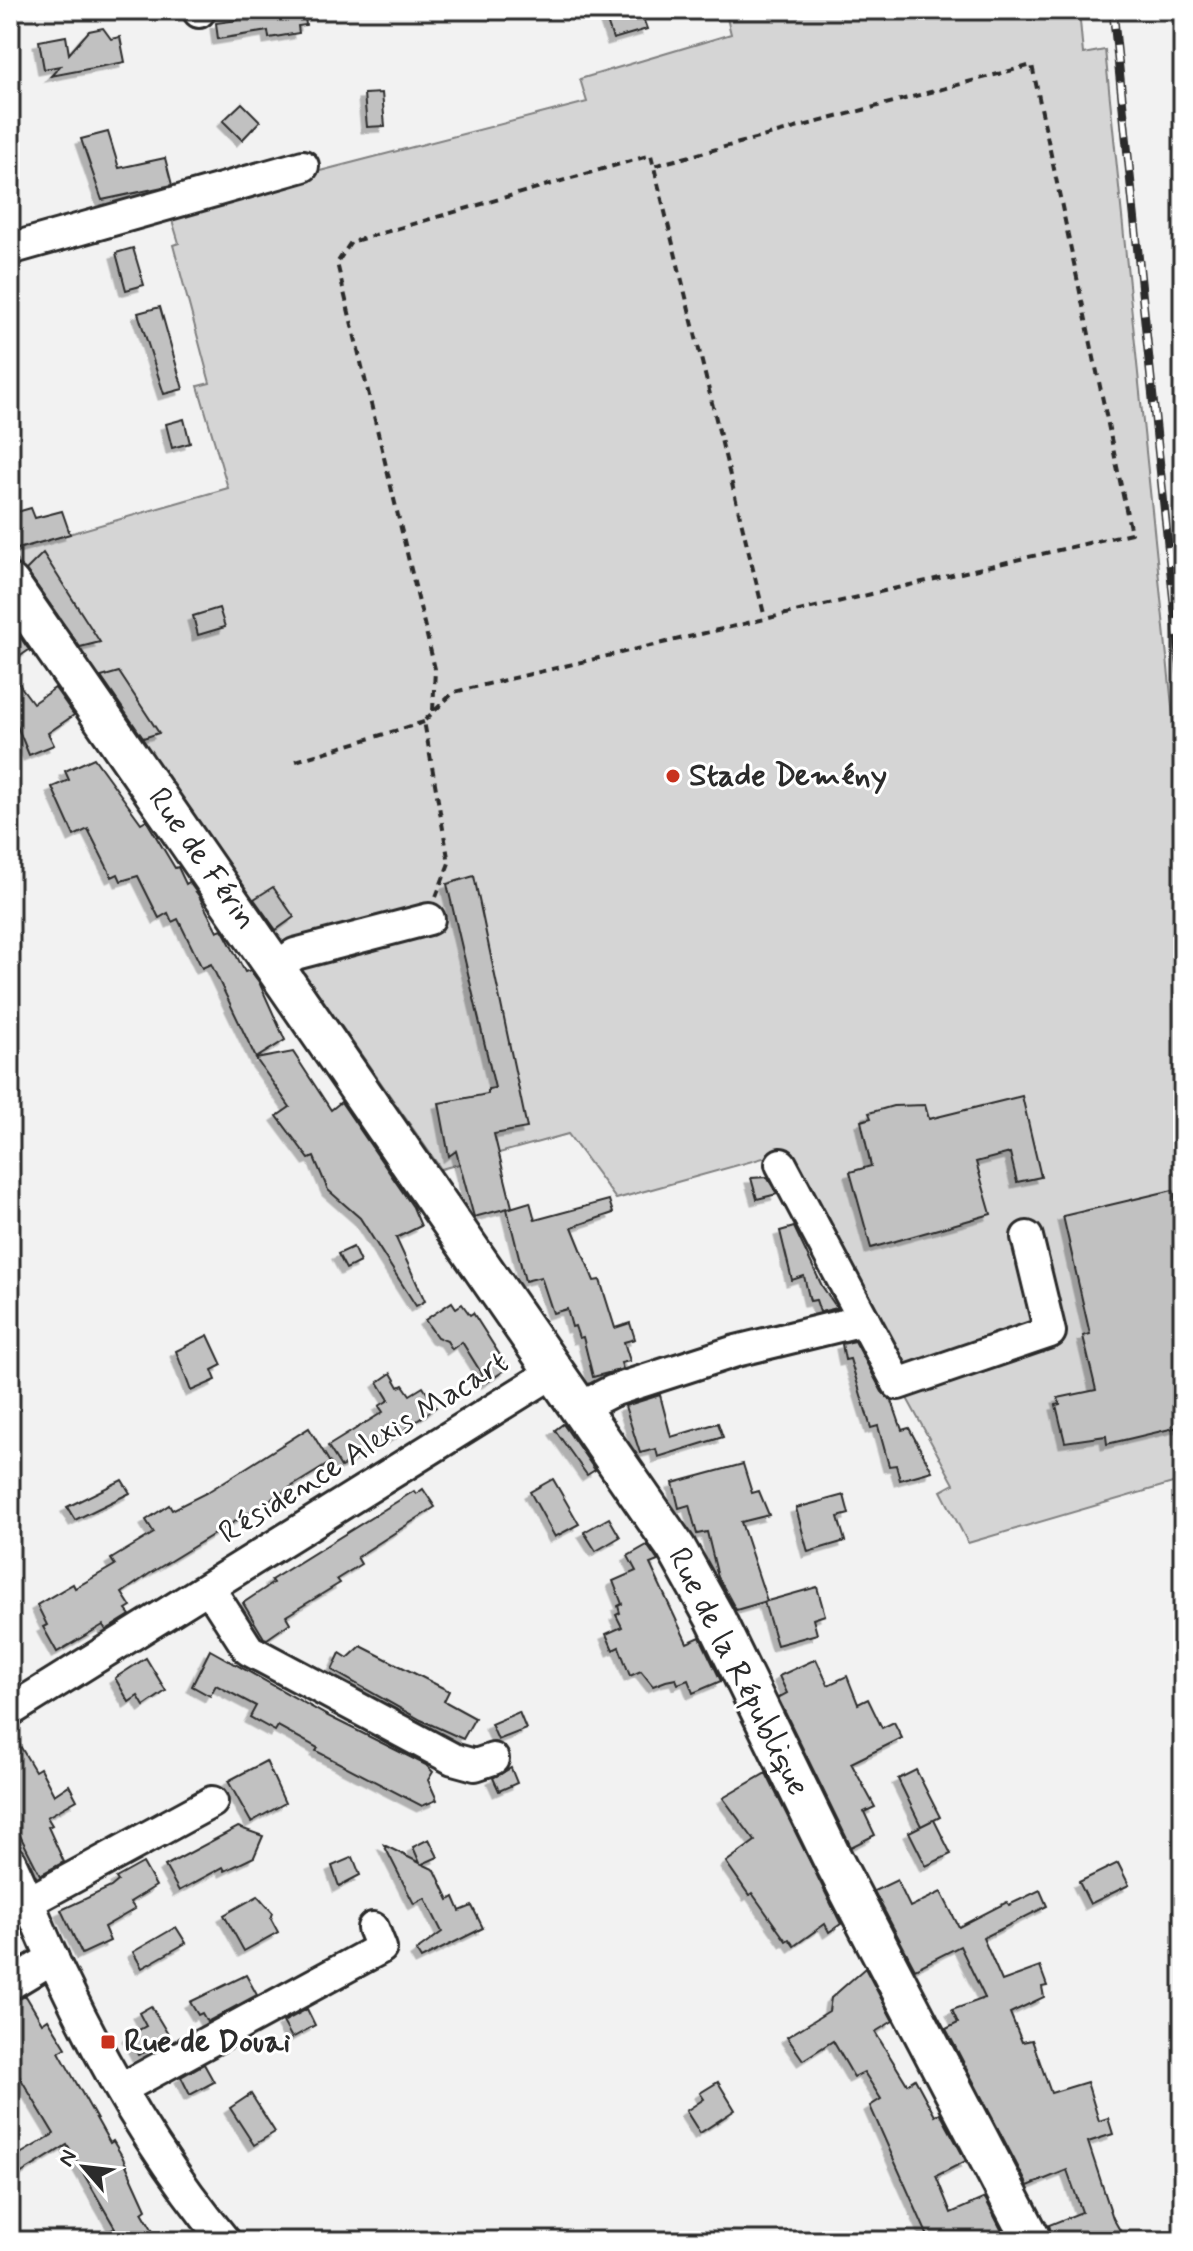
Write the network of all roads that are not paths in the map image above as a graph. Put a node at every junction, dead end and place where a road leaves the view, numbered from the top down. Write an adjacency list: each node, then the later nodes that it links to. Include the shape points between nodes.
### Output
1 (303, 166): 2 (street)
2 (10, 249)
3 (10, 584): 5 (main road, Rue de Férin)
4 (429, 919): 5 (street, via 295,954)
5 (277, 967): 6 (main road, Rue de Férin)
6 (393, 1135): 10 (main road, Rue de la République)
7 (781, 1164): 9 (street)
8 (1027, 1237): 9 (street, via 1050,1332 898,1384)
9 (864, 1320): 11 (street, via 736,1351 612,1391)
10 (557, 1370): 11 (main road, Rue de la République); 12 (street, Résidence Alexis Macart)
11 (581, 1407): 23 (main road, Rue de la République, via 690,1571)
12 (209, 1588): 13 (street, Résidence Alexis Macart); 14 (street, Résidence Alexis Macart, via 249,1650 453,1759 475,1765)
13 (10, 1711)
14 (493, 1759)
15 (212, 1802): 17 (street)
16 (10, 1861): 17 (street)
17 (28, 1902): 19 (street)
18 (373, 1928): 21 (street, via 381,1948)
19 (53, 1958): 20 (street); 21 (street)
20 (10, 1984)
21 (121, 2089): 22 (street, via 184,2190)
22 (225, 2241)
23 (1032, 2241)

